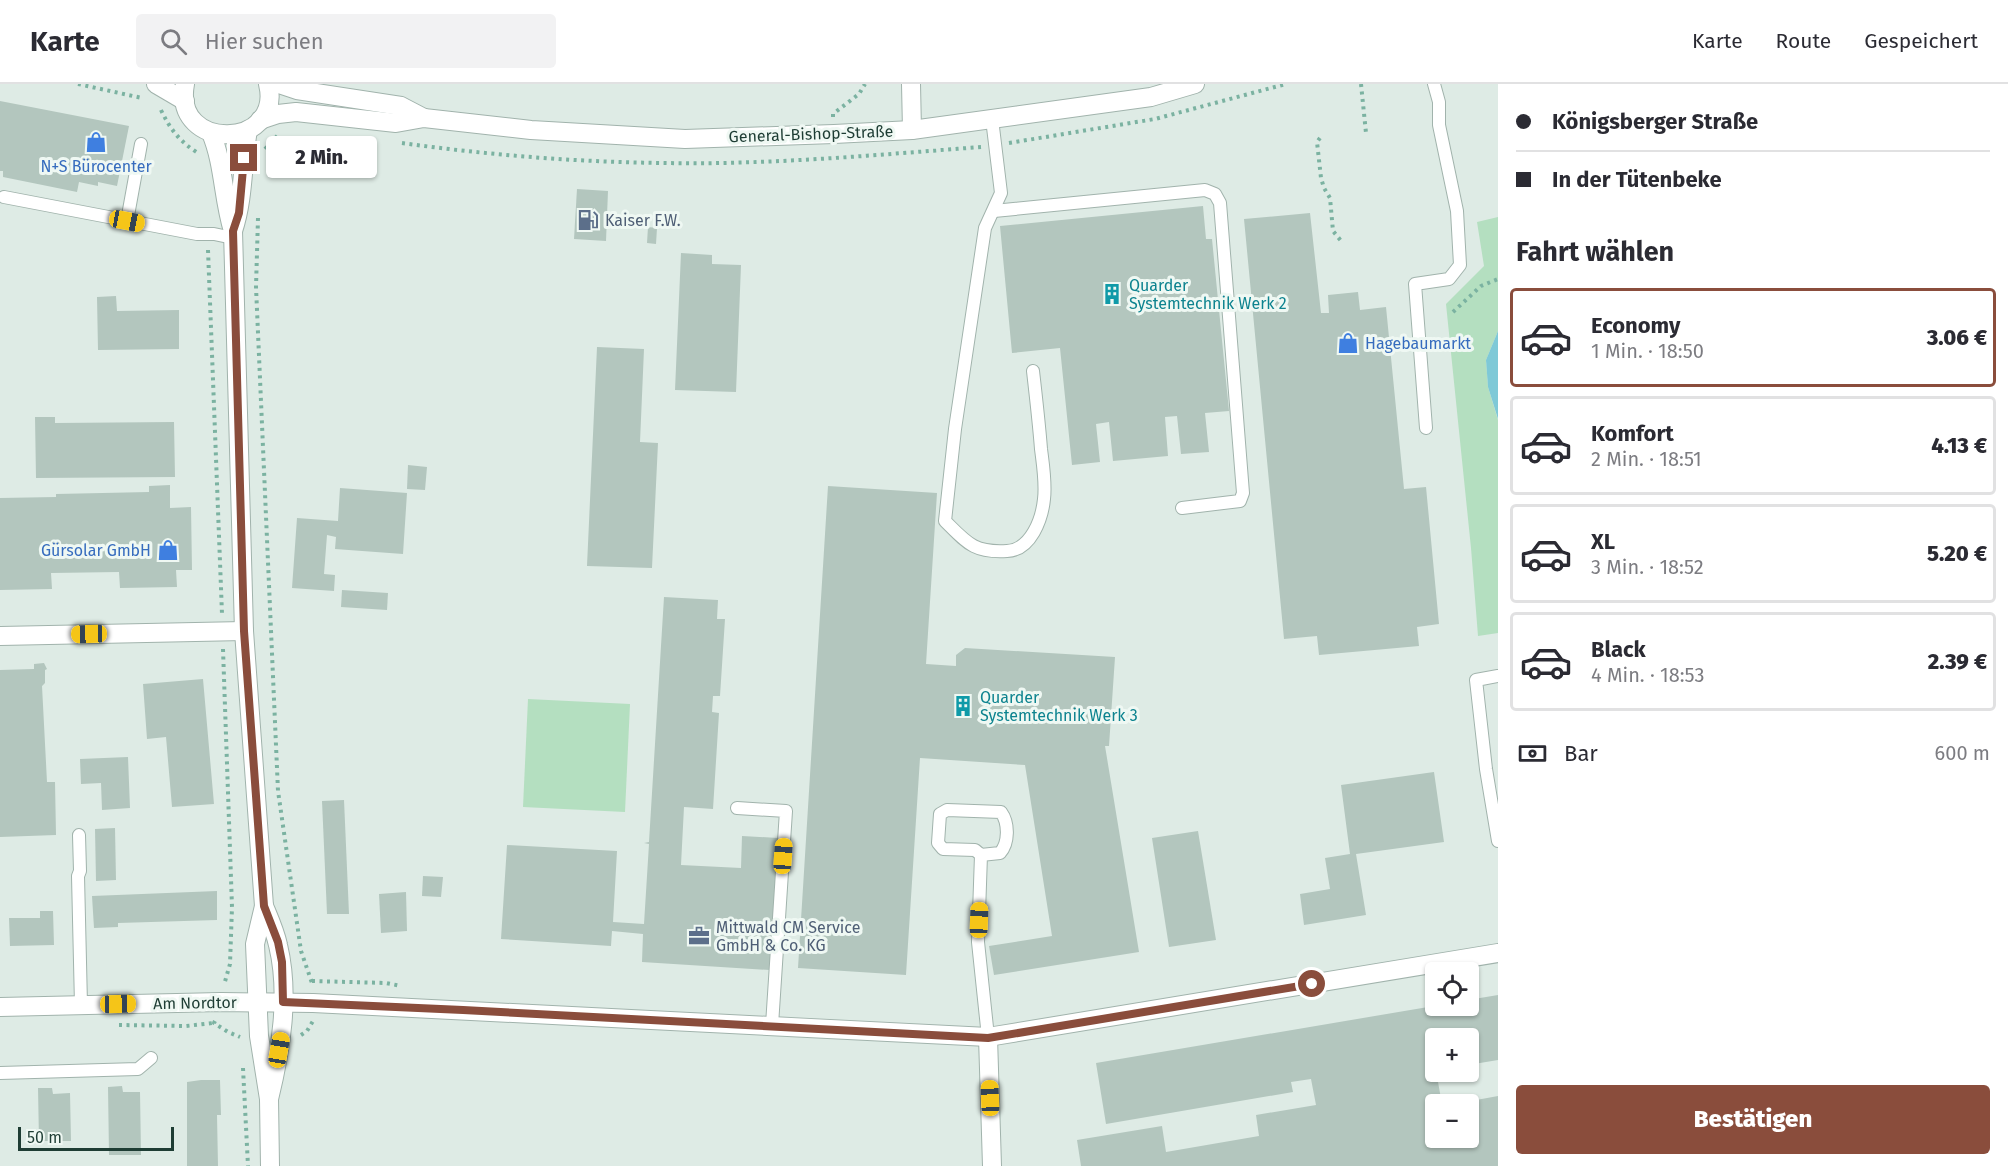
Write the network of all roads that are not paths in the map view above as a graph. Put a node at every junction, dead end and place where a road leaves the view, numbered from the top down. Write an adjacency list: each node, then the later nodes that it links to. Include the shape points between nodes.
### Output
1 (268, 84): 10 (street, via 269,99)
2 (279, 84): 8 (street, General-Bishop-Straße, via 401,106)
3 (911, 84): 11 (street)
4 (1195, 84): 9 (street, General-Bishop-Straße, via 1151,97)
5 (1434, 84): 19 (lane, via 1457,212 1460,265 1449,279 1415,284)
6 (151, 92): 7 (street)
7 (185, 92): 12 (street, via 194,120)
8 (424, 118): 10 (street, General-Bishop-Straße, via 396,123 296,112 278,114); 11 (street, General-Bishop-Straße, via 646,138)
9 (992, 119): 11 (street, General-Bishop-Straße); 15 (lane, via 1001,193)
10 (254, 125): 12 (street, General-Bishop-Straße, via 232,136); 17 (street)
11 (912, 130)
12 (211, 133): 17 (street)
13 (141, 144): 16 (lane)
14 (4, 197): 16 (lane)
15 (994, 211): 18 (lane, via 985,228 945,521 968,545 992,552 1013,551 1025,543 1040,518 1044,476); 20 (lane, via 1205,190 1215,194 1221,213 1243,493 1240,501)
16 (127, 221): 17 (lane, via 207,235)
17 (233, 235): 21 (street)
18 (1034, 371)
19 (1426, 428)
20 (1182, 508)
21 (244, 631): 22 (street); 28 (street)
22 (0, 636)
23 (1498, 676): 26 (lane, via 1476,680)
24 (736, 808): 34 (lane, via 786,811)
25 (79, 835): 32 (lane)
26 (1498, 842)
27 (981, 855): 27 (lane, via 1000,853 1006,846 1006,819 1001,812 947,810 940,814 938,843 943,849 975,850); 35 (lane, via 978,942)
28 (264, 906): 30 (street, via 255,944); 31 (street, via 280,952)
29 (1498, 953): 35 (street, Am Nordtor)
30 (258, 1002): 31 (street, Am Nordtor); 32 (street, Am Nordtor); 38 (street, via 258,1036)
31 (283, 1002): 34 (street, Am Nordtor); 38 (street, via 282,1037)
32 (81, 1005): 33 (street, Am Nordtor)
33 (0, 1007)
34 (772, 1025): 35 (street, Am Nordtor)
35 (988, 1038): 40 (street)
36 (151, 1058): 37 (lane, via 138,1070)
37 (0, 1073)
38 (268, 1099): 39 (street)
39 (270, 1166)
40 (992, 1166)

